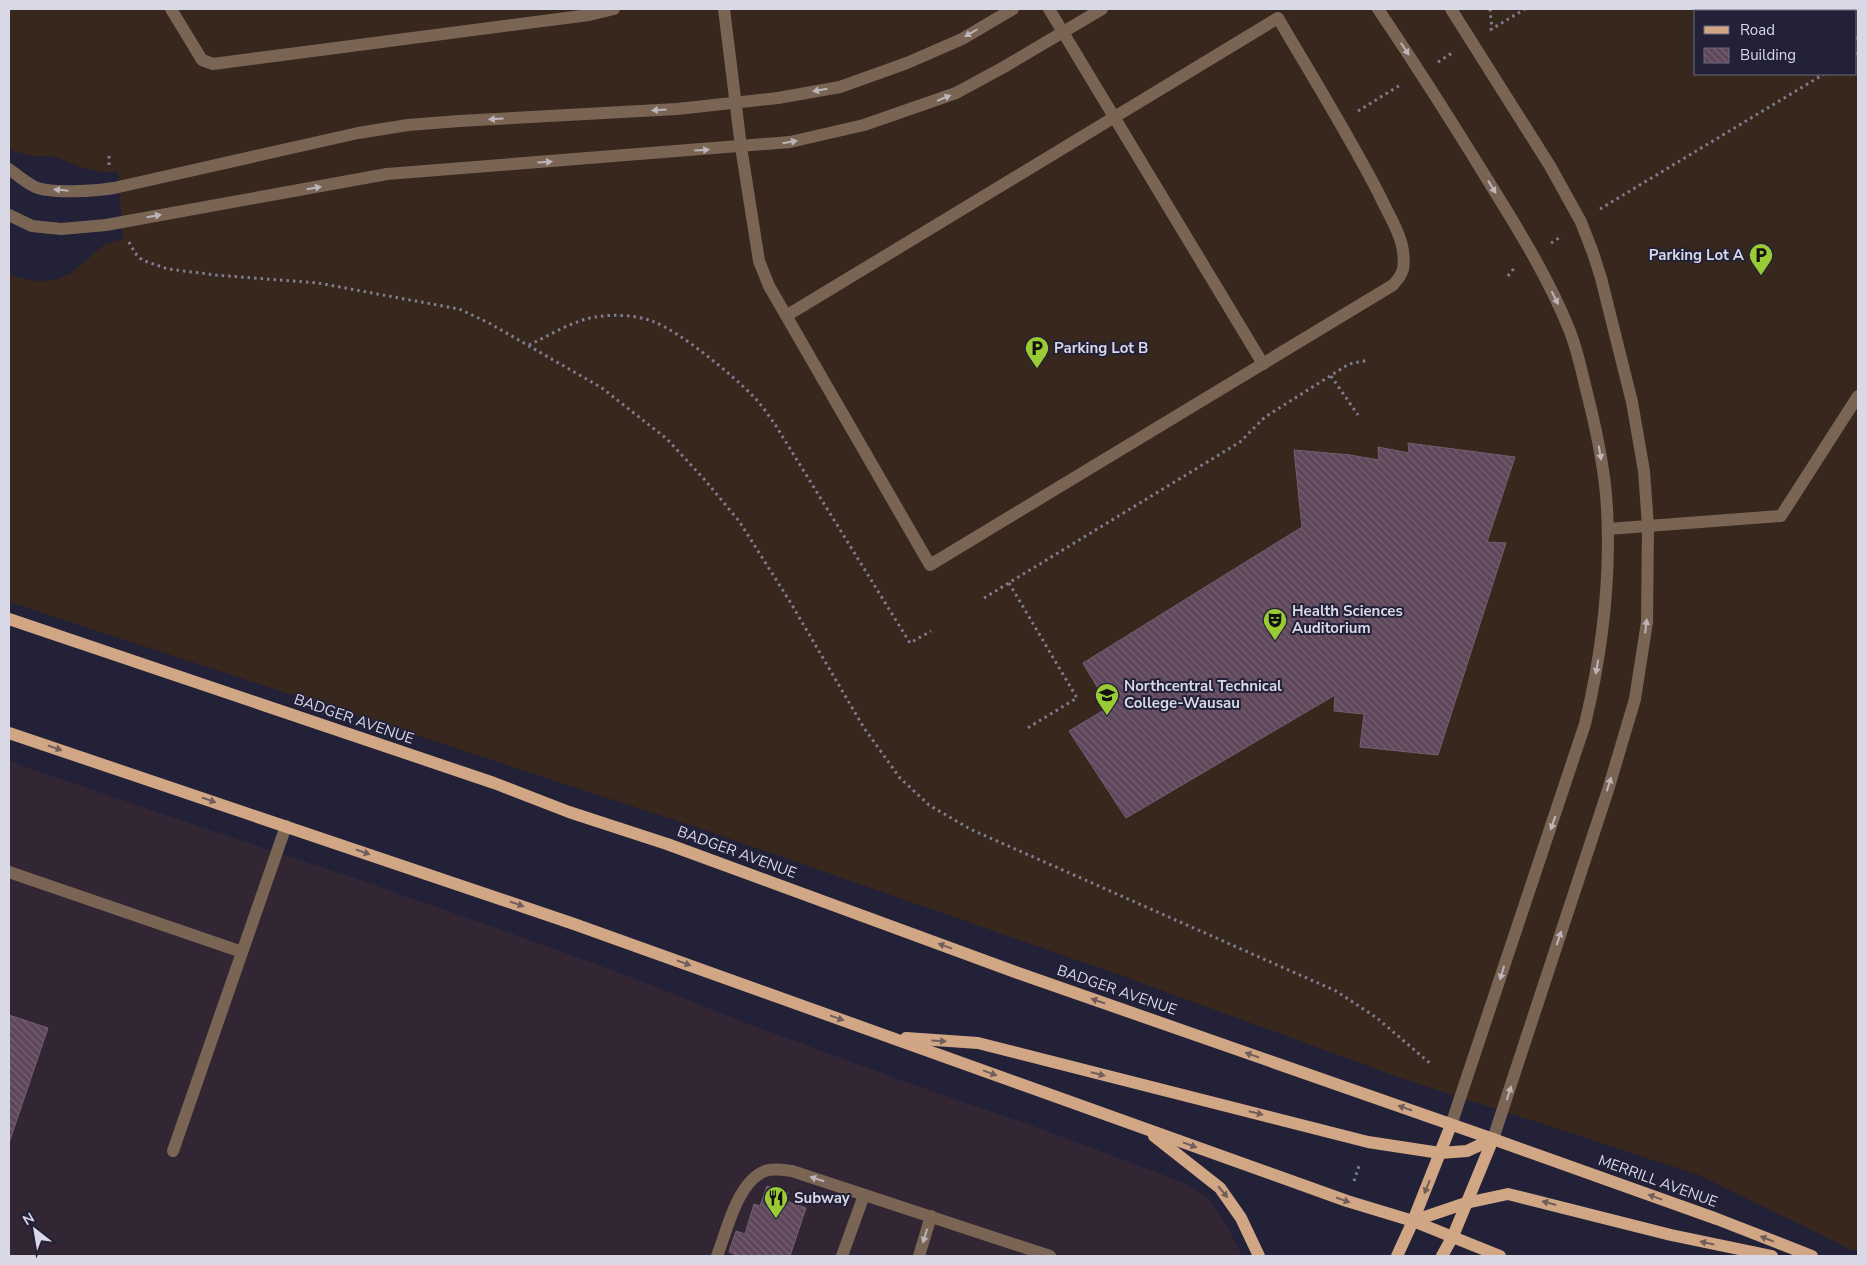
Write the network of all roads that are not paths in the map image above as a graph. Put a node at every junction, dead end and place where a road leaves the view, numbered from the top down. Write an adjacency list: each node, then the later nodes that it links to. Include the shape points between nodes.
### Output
1 (171, 9): 2 (street, via 202,60 213,64)
2 (614, 9)
3 (726, 9): 10 (street)
4 (1014, 9): 10 (street, one-way to 10, via 962,39 848,84)
5 (1049, 9): 9 (street)
6 (1102, 9): 9 (street)
7 (1378, 9): 19 (street, one-way to 19, via 1505,208 1566,322 1577,352 1601,452)
8 (1451, 9): 18 (street, via 1550,166 1581,222 1593,253 1632,402 1644,472)
9 (1062, 32): 11 (street); 12 (street, one-way to 9, via 790,142 864,125 940,100 971,86)
10 (736, 103): 12 (street); 13 (street, one-way to 13, via 408,125 358,132 110,189 78,192 37,188)
11 (1115, 117): 15 (street); 16 (street); 16 (street, via 1278,18 1368,174 1395,227 1404,264 1402,275 1393,285)
12 (741, 147): 14 (street, one-way to 12, via 32,226 62,229 106,225 387,174); 15 (street, via 759,261 766,281)
13 (9, 168)
14 (9, 216)
15 (786, 316): 16 (street, via 930,565)
16 (1263, 364)
17 (1858, 396): 18 (street, via 1781,516)
18 (1648, 526): 19 (street); 28 (street, one-way to 18, via 1635,699 1647,622)
19 (1608, 529): 26 (street, one-way to 26, via 1602,636 1585,724)
20 (9, 618): 26 (main road, BADGER AVENUE, one-way to 20, via 1018,973 667,844)
21 (9, 733): 22 (main road, one-way to 22)
22 (286, 826): 24 (street); 25 (main road, one-way to 25)
23 (9, 872): 24 (street)
24 (242, 952): 29 (street)
25 (891, 1037): 27 (main road, one-way to 27); 30 (main road, one-way to 30, via 978,1043 1356,1139)
26 (1451, 1125): 28 (main road, MERRILL AVENUE); 30 (main road)
27 (1144, 1128): 34 (main road, one-way to 34, via 1347,1201); 40 (main road, one-way to 40, via 1220,1188 1242,1218)
28 (1493, 1139): 30 (main road, via 1467,1151); 32 (main road); 45 (main road, MERRILL AVENUE, one-way to 28)
29 (173, 1151)
30 (1440, 1153): 34 (main road, one-way to 34)
31 (864, 1195): 33 (street); 36 (street, one-way to 36, via 792,1171 766,1171 743,1191); 37 (street)
32 (1466, 1203): 34 (main road); 35 (main road); 44 (main road, one-way to 32, via 1671,1235 1516,1195 1499,1195)
33 (931, 1216): 38 (street, one-way to 38); 39 (street)
34 (1413, 1221): 35 (main road); 41 (main road)
35 (1453, 1236): 42 (main road); 43 (main road)
36 (717, 1256)
37 (842, 1256)
38 (919, 1256)
39 (1050, 1256)
40 (1258, 1256)
41 (1397, 1256)
42 (1442, 1256)
43 (1500, 1256)
44 (1772, 1256)
45 (1812, 1256)

